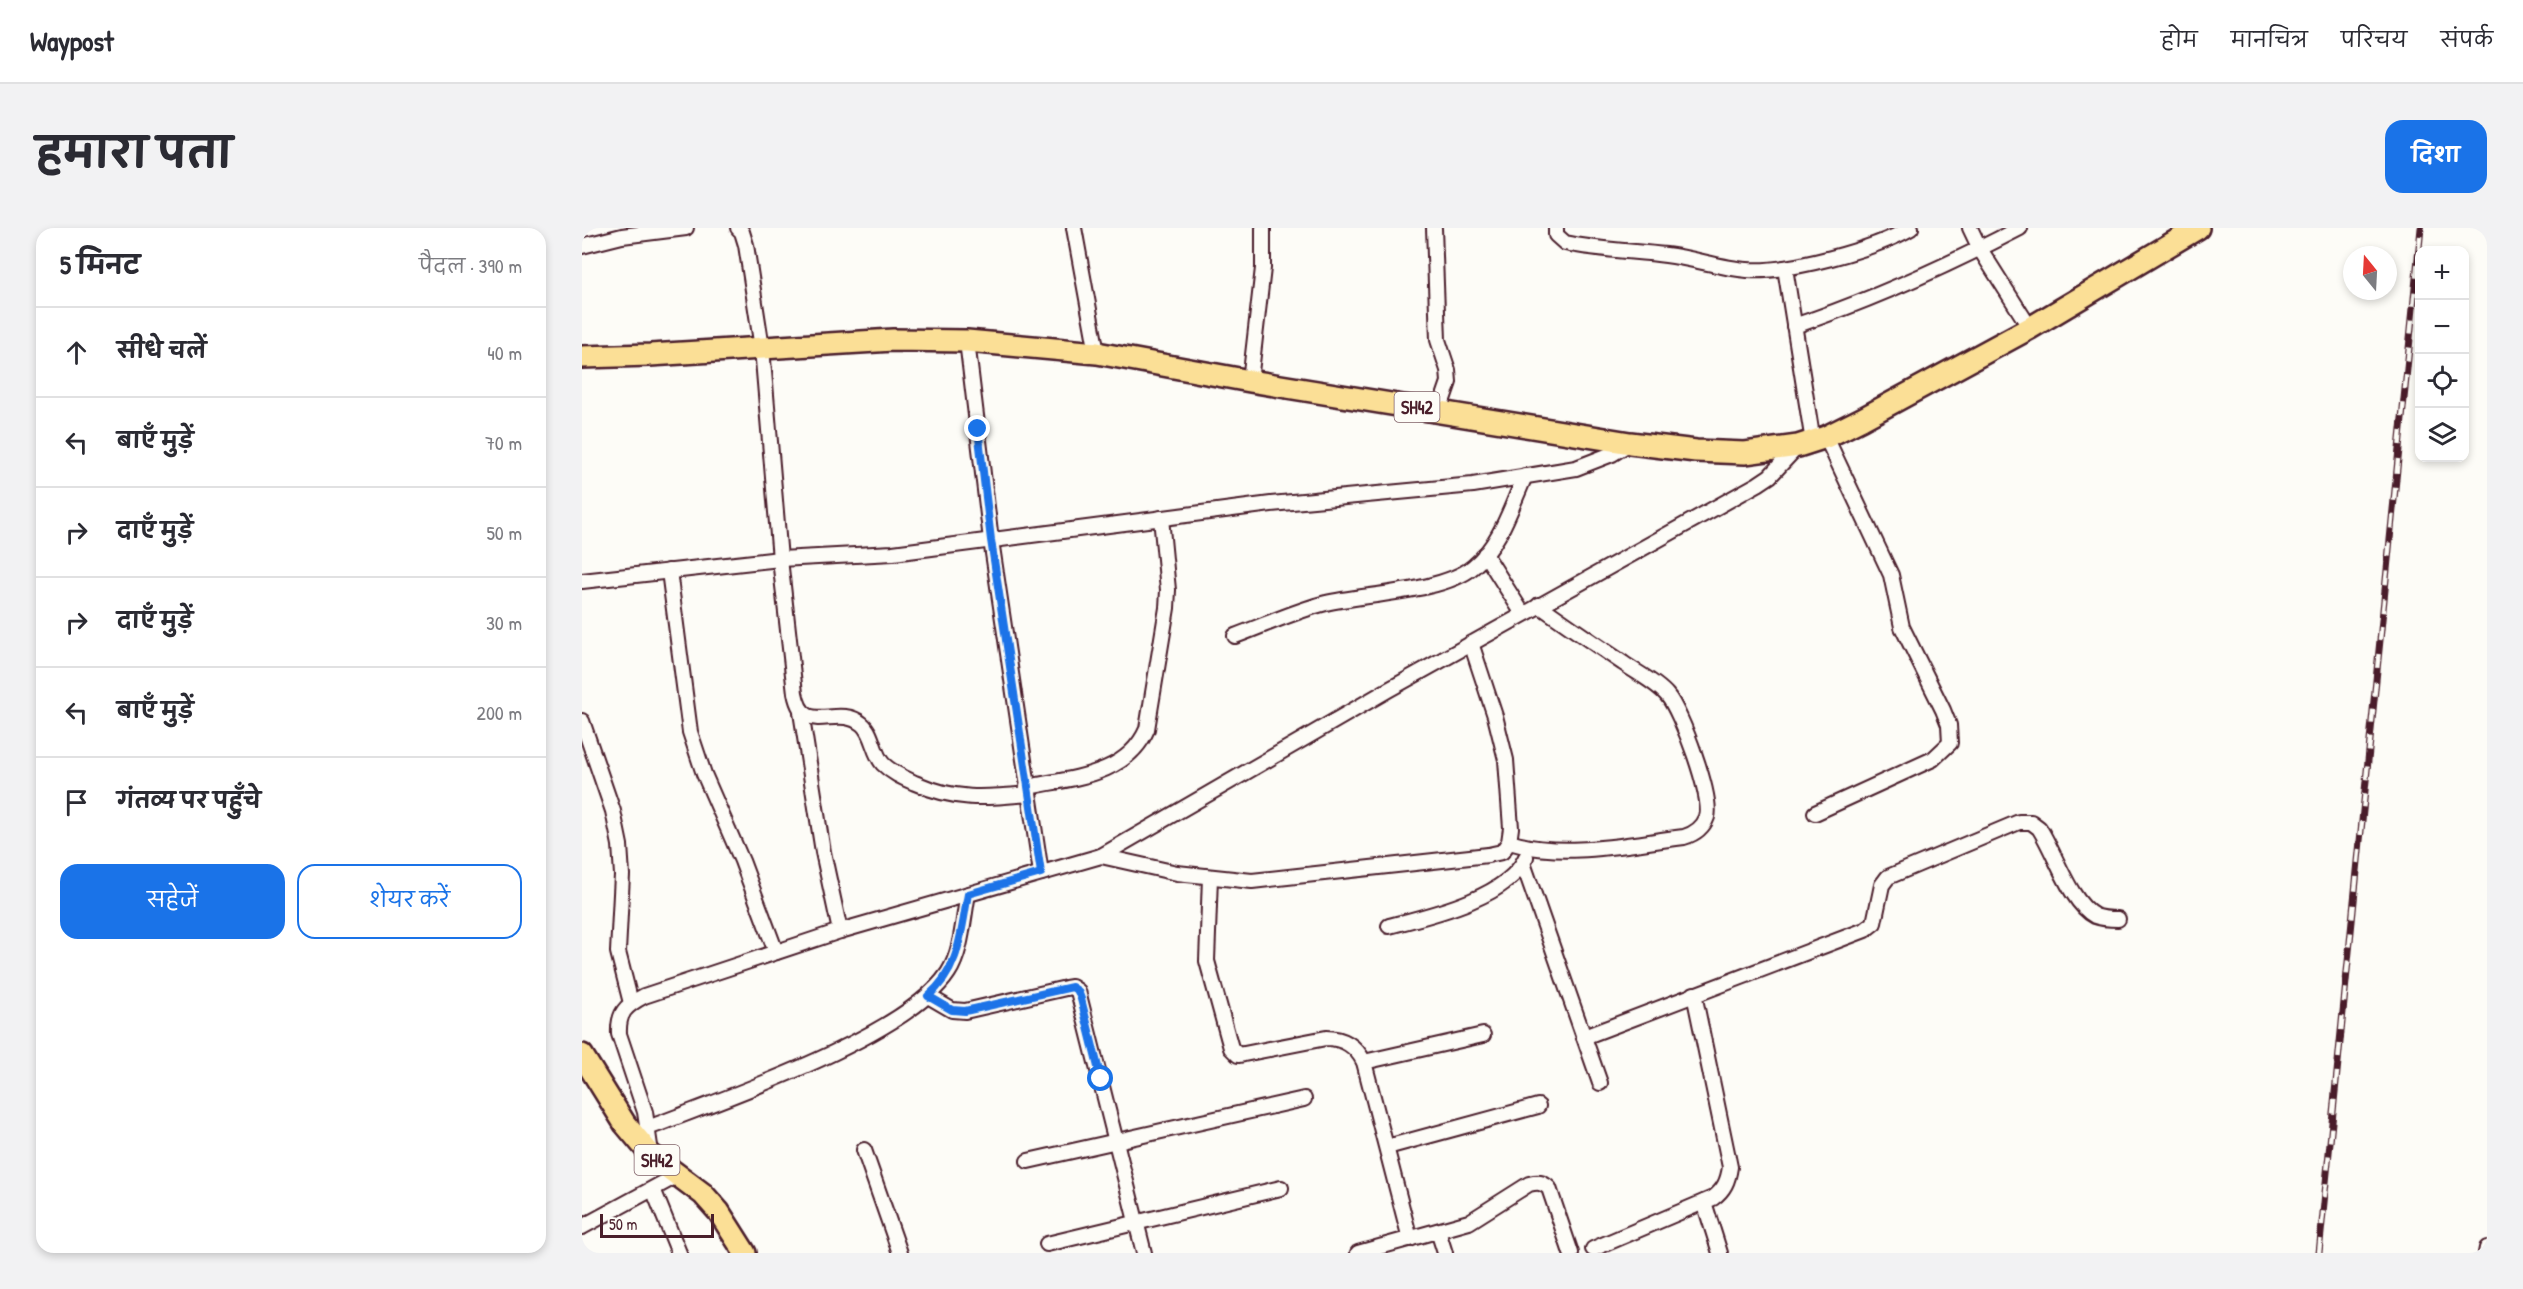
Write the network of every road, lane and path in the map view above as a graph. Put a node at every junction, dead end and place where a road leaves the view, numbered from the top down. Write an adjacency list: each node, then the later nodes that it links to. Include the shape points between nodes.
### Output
1 (686, 228): 11 (street, via 621,236)
2 (1074, 228): 18 (street)
3 (1263, 228): 20 (street, via 1263,268)
4 (1434, 228): 21 (street, via 1438,340 1449,382)
5 (1556, 228): 13 (street, via 1559,239 1575,245 1669,255 1748,270)
6 (1911, 228): 13 (street, via 1878,243)
7 (1970, 228): 12 (street)
8 (2020, 228): 12 (street)
9 (2198, 228): 15 (main road, SH42)
10 (741, 229): 17 (street, via 747,245)
11 (582, 246)
12 (1980, 249): 14 (street, via 1864,301); 15 (street)
13 (1785, 268): 14 (street)
14 (1794, 326): 22 (street)
15 (2030, 328): 22 (main road, SH42, via 1862,420)
16 (967, 340): 17 (main road, SH42); 18 (main road, SH42); 26 (street)
17 (762, 348): 19 (main road, SH42); 28 (street)
18 (1097, 353): 20 (main road, SH42)
19 (582, 357)
20 (1250, 381): 21 (main road, SH42)
21 (1439, 411): 23 (main road, SH42)
22 (1812, 442): 23 (main road, SH42, via 1745,453); 31 (street, via 1758,484); 38 (street, via 1891,575 1906,639 1943,710 1951,735 1950,743 1933,759)
23 (1630, 443): 24 (street, via 1576,468)
24 (1525, 476): 25 (street); 27 (street, via 1498,536)
25 (1161, 518): 26 (street); 37 (street, via 1167,608 1142,740 1129,756 1108,768)
26 (991, 540): 28 (street, via 893,553); 37 (street)
27 (1485, 554): 32 (street); 33 (street, via 1473,567 1451,580 1328,603)
28 (780, 558): 29 (street); 35 (street, via 795,693)
29 (669, 571): 30 (street); 49 (street, via 690,732)
30 (582, 581)
31 (1539, 605): 32 (street); 40 (street, via 1668,696 1694,757 1708,808 1701,826 1684,837 1575,850)
32 (1523, 614): 34 (street)
33 (1235, 636)
34 (1471, 643): 39 (street, via 1496,716 1506,760); 41 (street)
35 (801, 712): 37 (street, via 806,716 839,717 861,723 882,763 899,776 932,790 981,798); 48 (street)
36 (582, 721): 52 (street, via 613,811 620,845 618,952)
37 (1028, 790): 43 (street)
38 (1815, 813)
39 (1509, 842): 40 (street); 44 (street, via 1502,852 1466,858 1271,880)
40 (1529, 848): 42 (street)
41 (1101, 856): 43 (street); 44 (street)
42 (1523, 863): 47 (street, via 1513,876 1484,894 1437,913); 54 (street)
43 (1041, 873): 45 (street)
44 (1210, 877): 56 (street, via 1207,962 1234,1053 1332,1038 1355,1048)
45 (968, 894): 48 (street); 51 (street, via 955,960)
46 (2118, 919): 50 (street, via 2105,919 2086,909 2039,828 2031,822 2019,822 1888,877 1881,885 1874,923 1865,930)
47 (1389, 926)
48 (840, 932): 49 (street)
49 (776, 952): 52 (street)
50 (1695, 994): 54 (street); 69 (street, via 1730,1167 1721,1192)
51 (928, 996): 60 (street, via 897,1018 825,1056); 61 (street, via 952,1010 965,1011 1066,987 1078,991)
52 (631, 1003): 60 (street, via 622,1011 619,1034)
53 (1483, 1035): 56 (street)
54 (1584, 1037): 57 (street)
55 (582, 1055): 64 (main road, SH42, via 625,1124)
56 (1364, 1062): 62 (street)
57 (1600, 1083)
58 (1304, 1099): 61 (street)
59 (1538, 1106): 62 (street)
60 (648, 1128): 64 (street)
61 (1116, 1140): 65 (street); 70 (street)
62 (1387, 1147): 73 (street)
63 (864, 1150): 79 (street)
64 (651, 1155): 66 (main road, SH42)
65 (1028, 1161)
66 (678, 1175): 68 (street); 78 (main road, SH42, via 719,1212)
67 (1281, 1188): 70 (street)
68 (653, 1189): 71 (street); 77 (street)
69 (1704, 1202): 76 (street); 84 (street)
70 (1136, 1223): 74 (street); 80 (street)
71 (582, 1227)
72 (1438, 1231): 73 (street); 82 (street); 83 (street, via 1469,1222 1537,1182 1544,1183)
73 (1410, 1239): 81 (street)
74 (1047, 1244)
75 (2487, 1248): 85 (street)
76 (1593, 1249)
77 (679, 1253)
78 (745, 1253)
79 (900, 1253)
80 (1144, 1253)
81 (1358, 1253)
82 (1445, 1253)
83 (1570, 1253)
84 (1720, 1253)
85 (2487, 1253)

